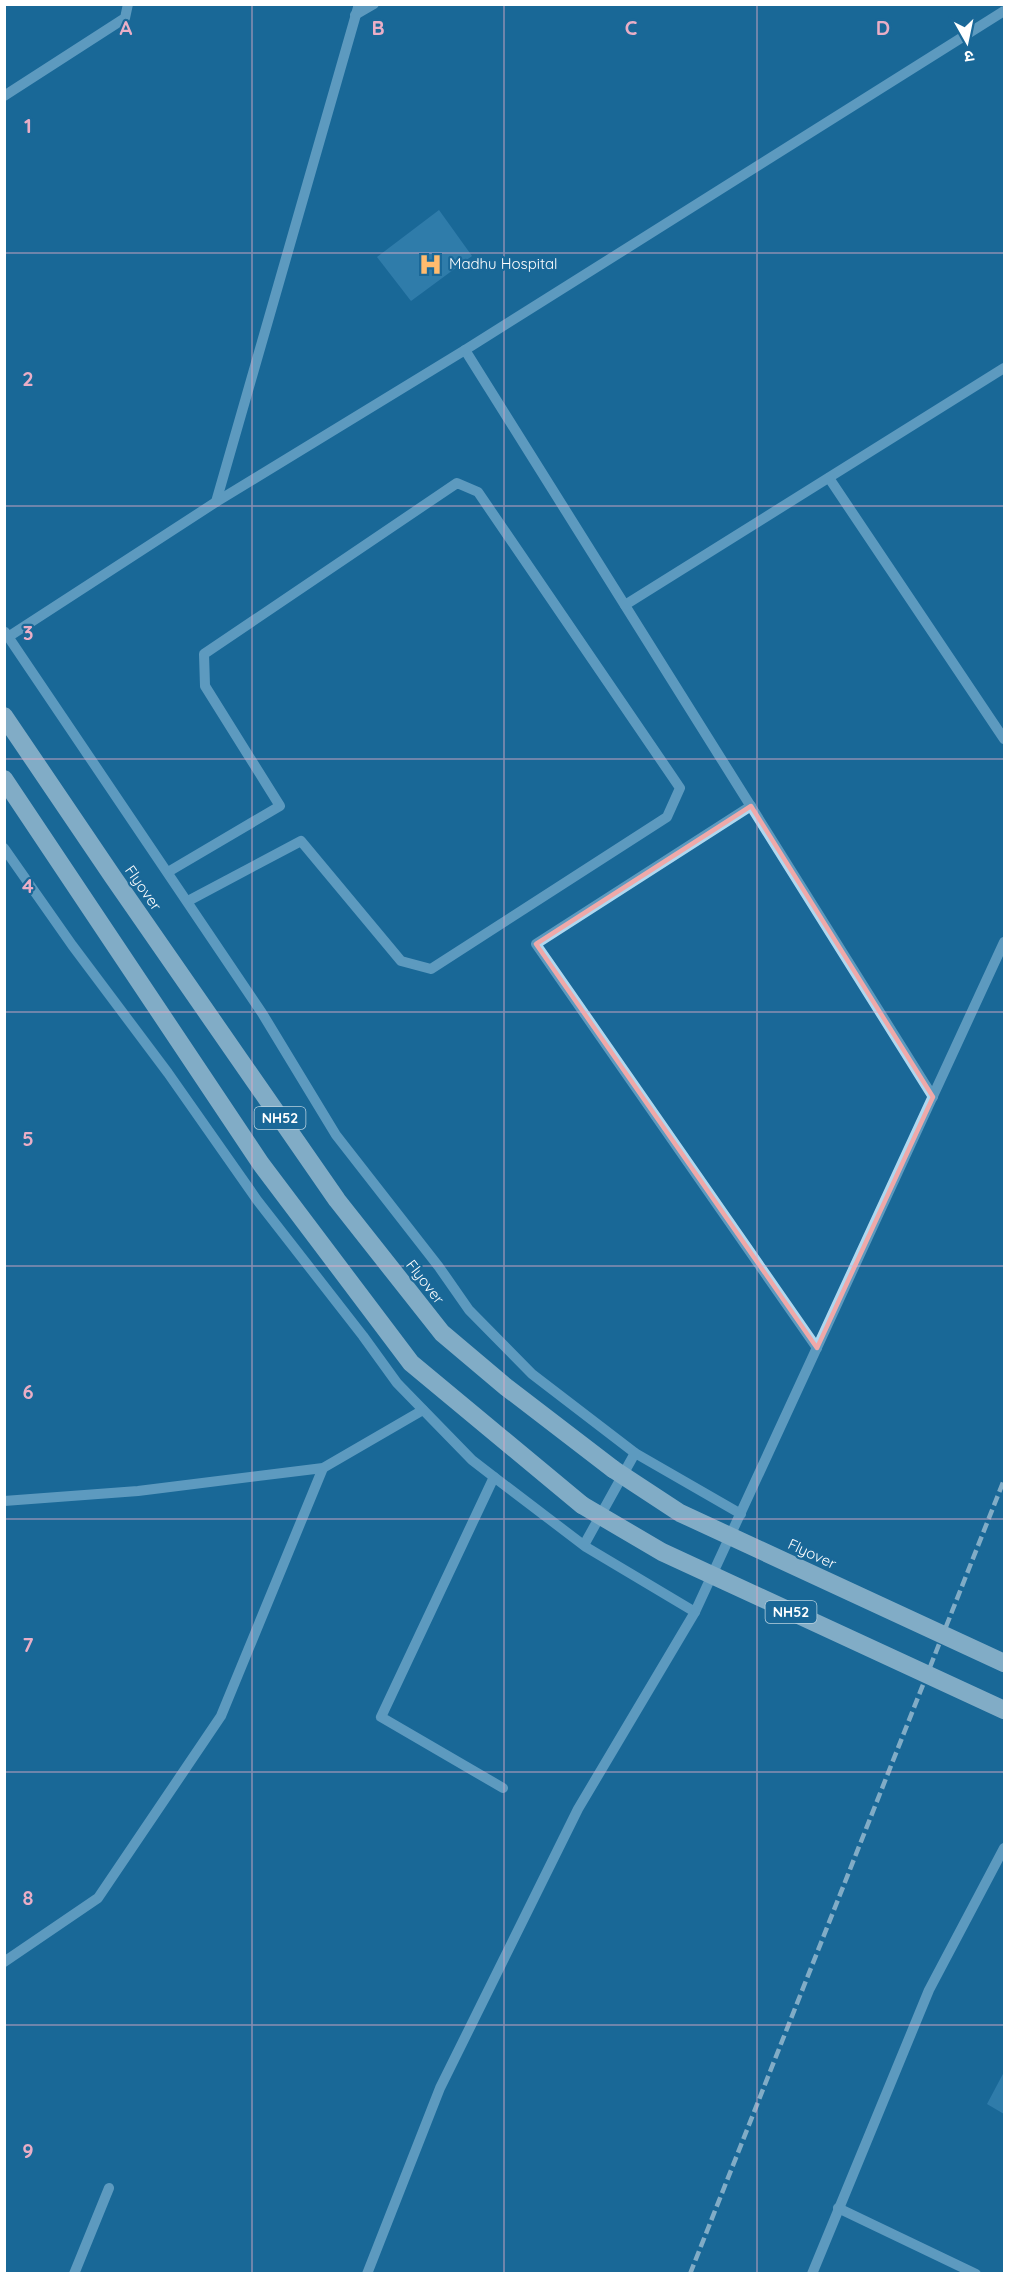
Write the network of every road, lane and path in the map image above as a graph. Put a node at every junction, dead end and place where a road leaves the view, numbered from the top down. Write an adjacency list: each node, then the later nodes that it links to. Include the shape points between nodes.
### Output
1 (128, 4): 5 (street, via 124,18)
2 (374, 4): 3 (street)
3 (357, 10): 9 (street)
4 (1005, 11): 6 (street)
5 (4, 96)
6 (465, 350): 9 (street); 10 (street)
7 (1005, 368): 8 (street)
8 (829, 478): 10 (street); 13 (street)
9 (216, 502): 11 (street)
10 (625, 605): 15 (street)
11 (6, 635): 17 (street)
12 (4, 716): 30 (highway, Flyover / NH52, bridge, via 337,1200 442,1333 604,1462 680,1513)
13 (1005, 739)
14 (4, 779): 31 (highway, NH52, bridge, via 261,1164 411,1363 582,1505 662,1552)
15 (751, 806): 20 (street); 21 (street, via 536,944)
16 (4, 848): 22 (street, via 258,1200 397,1383)
17 (168, 872): 18 (street); 18 (street, via 280,806 205,686 204,654 457,483 478,492 680,788 667,817 431,969 401,961 301,841)
18 (188, 901): 23 (street, via 336,1135 469,1310 532,1374)
19 (1005, 942): 20 (street)
20 (933, 1096): 21 (street)
21 (817, 1348): 27 (street)
22 (423, 1410): 24 (street); 25 (street)
23 (635, 1454): 27 (street); 28 (street)
24 (323, 1468): 26 (street, via 138,1491); 34 (street, via 220,1716 98,1898)
25 (494, 1477): 28 (street); 32 (street, via 381,1717)
26 (4, 1501)
27 (741, 1514): 29 (street)
28 (584, 1545): 29 (street)
29 (695, 1612): 38 (street, via 562,1841 440,2088)
30 (1005, 1663)
31 (1005, 1710)
32 (503, 1788)
33 (1005, 1848): 36 (street, via 929,1990)
34 (4, 1962)
35 (109, 2188): 37 (street)
36 (838, 2208): 39 (street); 40 (street)
37 (74, 2274)
38 (367, 2274)
39 (812, 2274)
40 (976, 2274)

